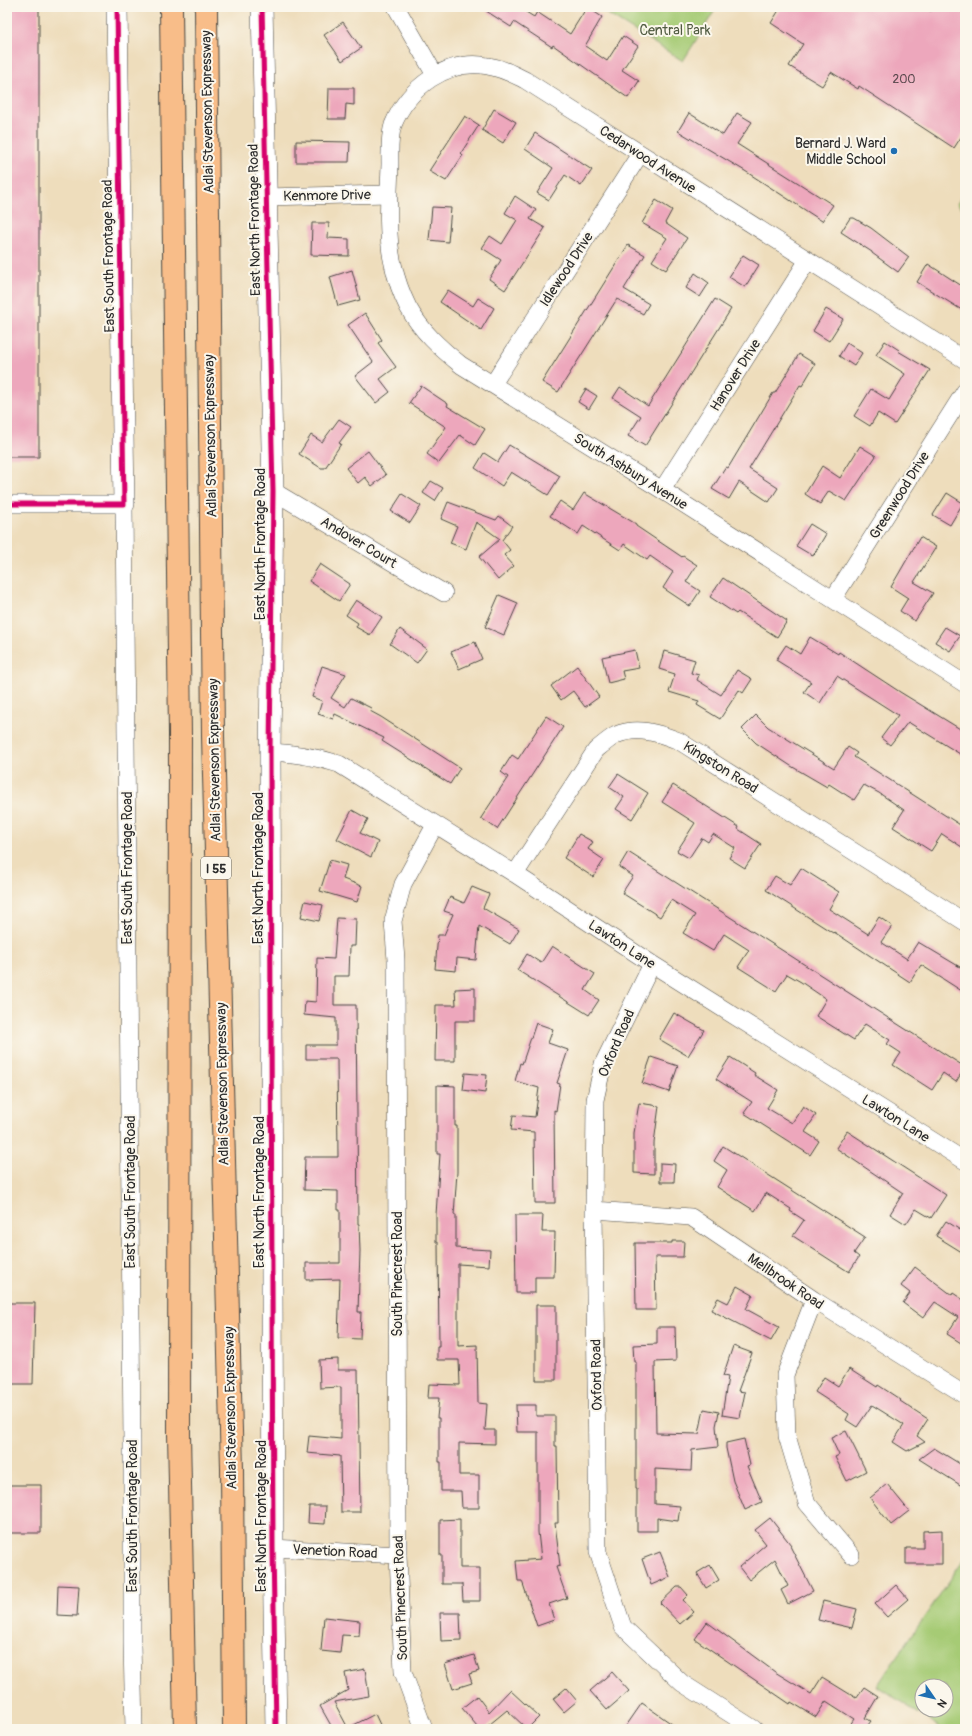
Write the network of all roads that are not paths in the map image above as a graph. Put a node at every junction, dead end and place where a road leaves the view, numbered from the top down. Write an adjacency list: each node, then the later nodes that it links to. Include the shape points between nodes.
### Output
1 (116, 7): 17 (street, East South Frontage Road)
2 (171, 7): 34 (highway, via 180,734 179,1434)
3 (206, 7): 35 (highway, Adlai Stevenson Expressway / I 55, via 213,736 232,1469)
4 (262, 7): 9 (street, East North Frontage Road)
5 (396, 7): 6 (street)
6 (435, 76): 7 (street, Cedarwood Avenue, via 467,65 487,65 505,70 525,80); 8 (street, Cedarwood Avenue, via 416,90 402,107 393,126)
7 (640, 154): 10 (street, Cedarwood Avenue); 12 (street, Idlewood Drive)
8 (389, 194): 9 (street, Kenmore Drive); 12 (street, South Ashbury Avenue, via 393,265 408,307 421,328 438,347 461,365)
9 (265, 196): 15 (street, East North Frontage Road)
10 (808, 260): 11 (street, Cedarwood Avenue); 14 (street, Hanover Drive)
11 (965, 360)
12 (493, 384): 14 (street, South Ashbury Avenue)
13 (965, 391): 19 (street, Greenwood Drive)
14 (662, 490): 19 (street, South Ashbury Avenue)
15 (273, 491): 18 (street, Andover Court); 21 (street, East North Frontage Road)
16 (7, 504): 17 (street)
17 (124, 504): 33 (street, East South Frontage Road)
18 (444, 593)
19 (833, 599): 20 (street, South Ashbury Avenue)
20 (965, 684)
21 (270, 752): 22 (street, Lawton Lane, via 317,757 339,764); 30 (street, East North Frontage Road)
22 (435, 825): 23 (street, Lawton Lane); 31 (street, South Pinecrest Road, via 403,884 393,921 396,960)
23 (515, 874): 24 (street, Kingston Road, via 596,750 615,736 631,731 649,731 679,741); 25 (street, Lawton Lane)
24 (965, 922)
25 (652, 964): 26 (street, Lawton Lane); 27 (street, Oxford Road, via 604,1064 595,1100)
26 (965, 1161)
27 (594, 1210): 28 (street, Mellbrook Road, via 691,1217); 38 (street, Oxford Road, via 598,1552 623,1627 682,1683)
28 (814, 1300): 29 (street, Mellbrook Road); 32 (street, via 785,1375 787,1436 808,1503)
29 (965, 1395)
30 (272, 1548): 31 (street, Venetion Road); 36 (street, East North Frontage Road)
31 (398, 1555): 37 (street, South Pinecrest Road, via 403,1672)
32 (851, 1555)
33 (134, 1729)
34 (185, 1729)
35 (234, 1729)
36 (276, 1729)
37 (424, 1729)
38 (754, 1729)

